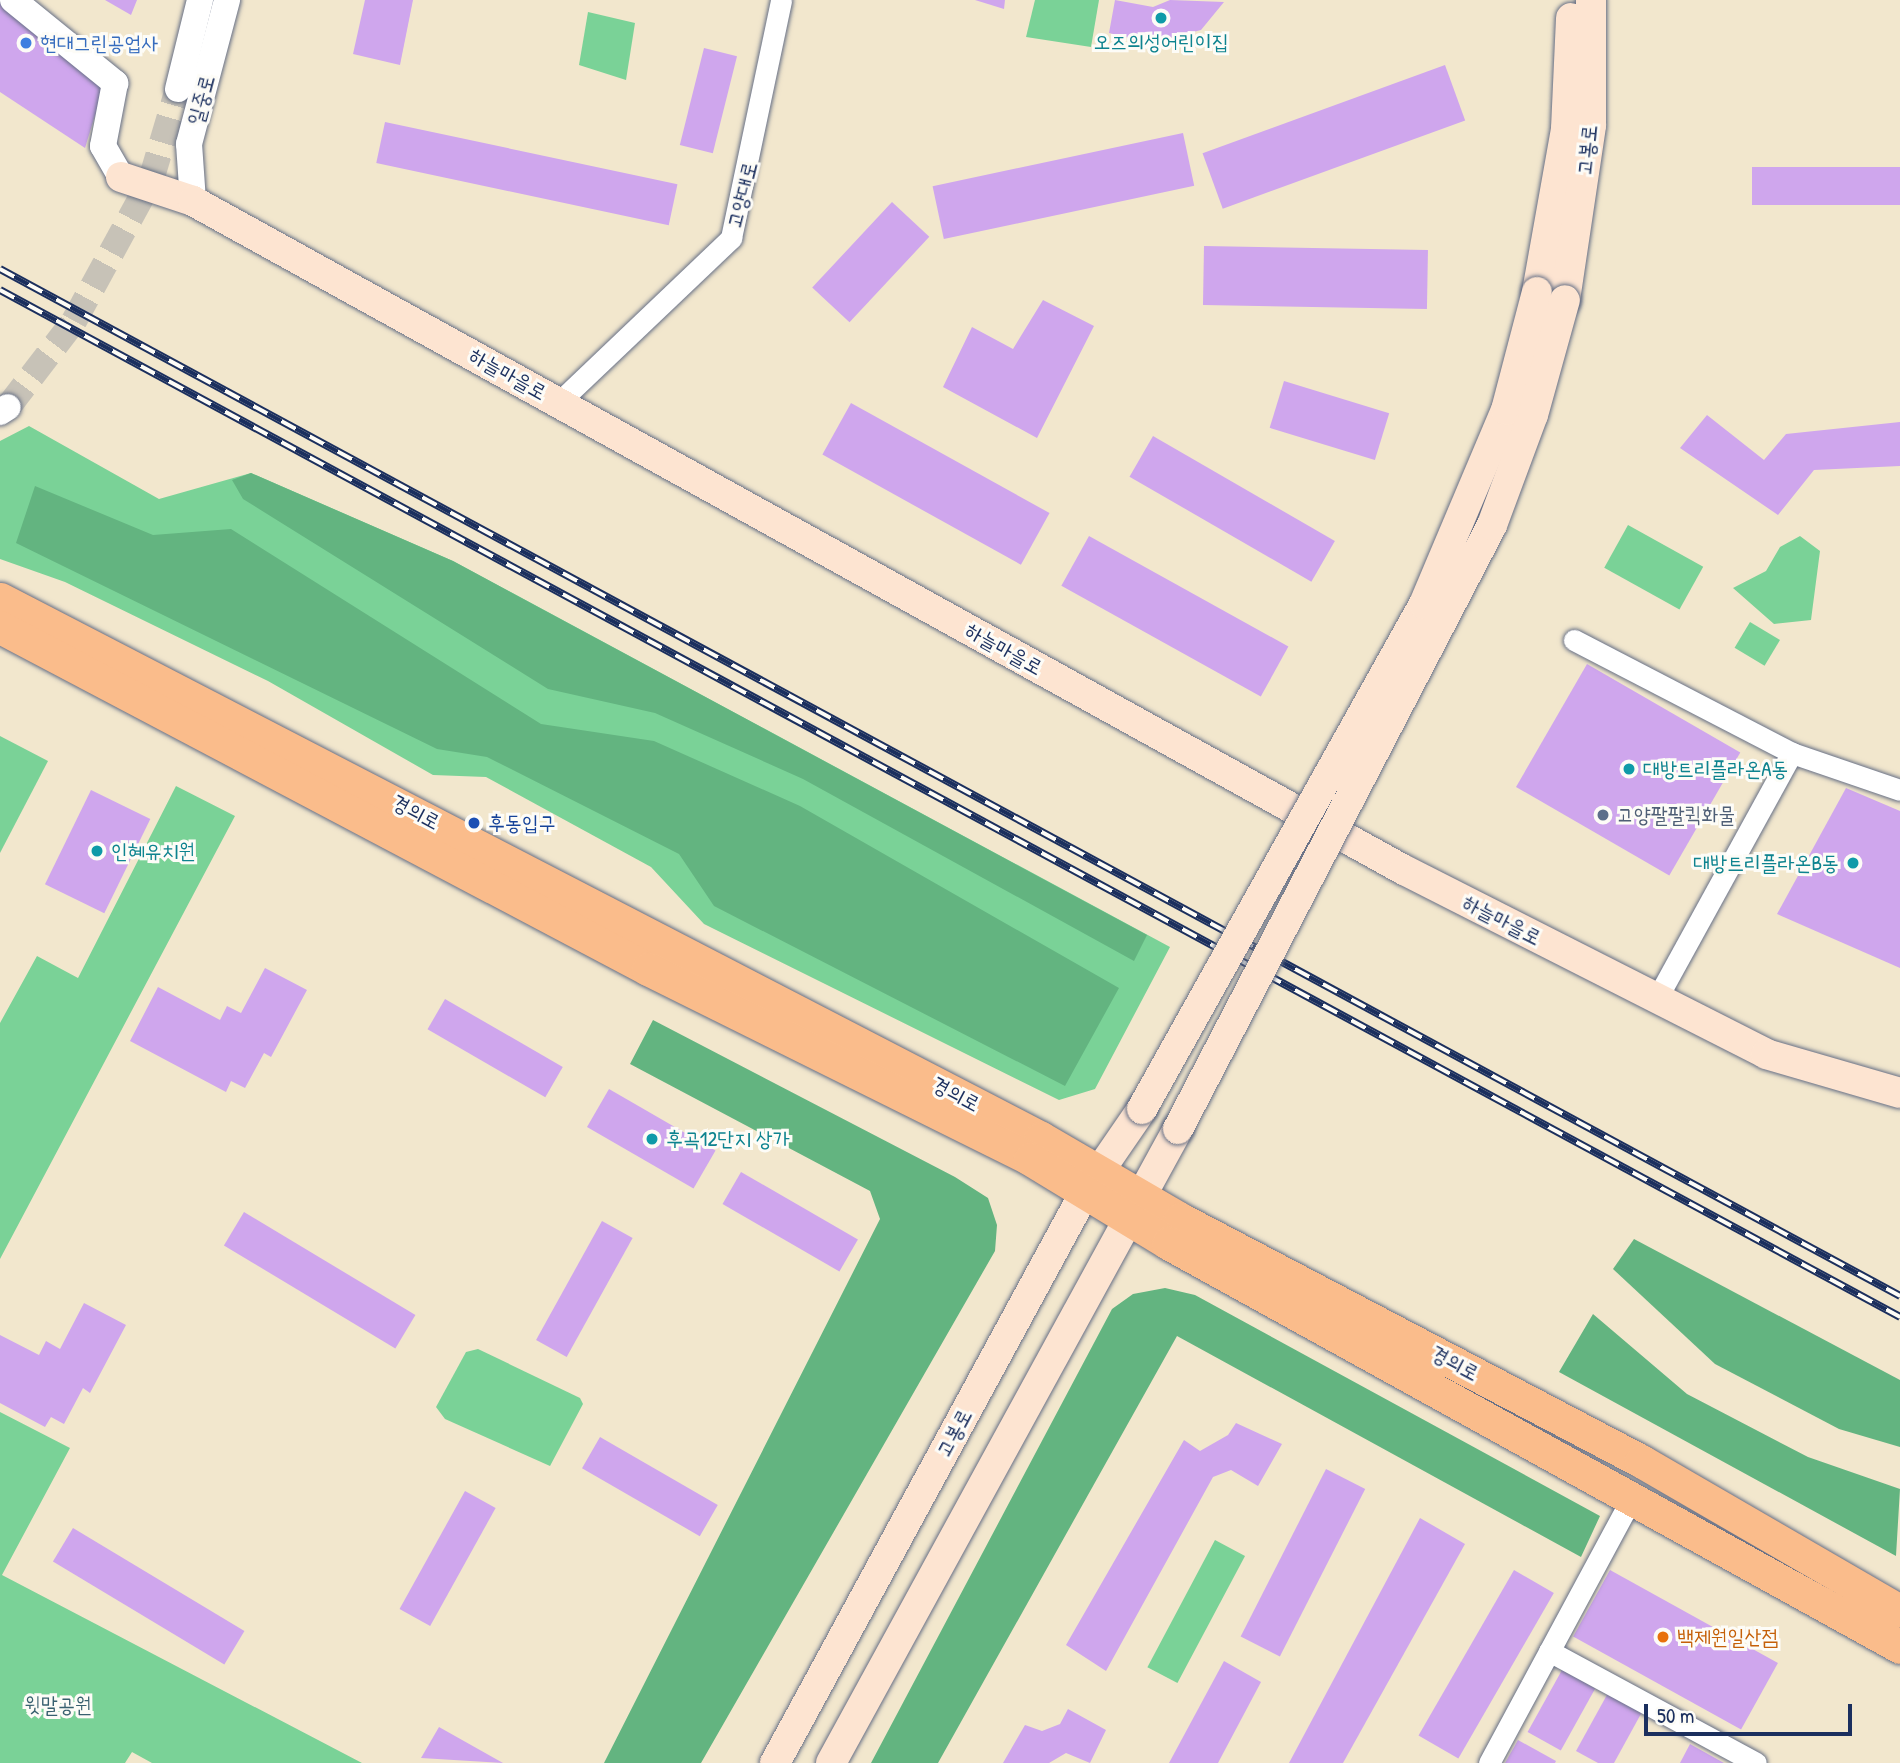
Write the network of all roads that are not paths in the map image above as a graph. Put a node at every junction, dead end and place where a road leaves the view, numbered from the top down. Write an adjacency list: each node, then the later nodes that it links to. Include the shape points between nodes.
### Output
1 (13, 0): 8 (street, via 115,83 103,146)
2 (200, 0): 7 (street, 일중로)
3 (227, 0): 9 (street, 일중로, via 189,145)
4 (781, 0): 10 (street, 고양대로, via 731,238)
5 (1571, 0): 18 (main road, 고봉로, bridge, via 1566,129 1537,292 1506,410 1424,604 1142,1109)
6 (1591, 0): 19 (main road, 고봉로, bridge, via 1591,125 1566,300 1534,415 1492,525)
7 (178, 89)
8 (121, 177): 9 (main road, 하늘마을로)
9 (193, 201): 10 (main road, 하늘마을로)
10 (559, 402): 16 (main road, 하늘마을로, via 1404,870)
11 (0, 599): 18 (main road, 경의로)
12 (0, 627): 18 (main road, 경의로)
13 (1574, 640): 14 (street)
14 (1791, 753): 15 (street); 16 (street)
15 (1900, 790)
16 (1656, 1000): 17 (main road, 하늘마을로, via 1766,1054)
17 (1900, 1093)
18 (1092, 1181): 19 (main road, 경의로); 24 (main road, 고봉로)
19 (1135, 1207): 20 (main road, 경의로); 21 (main road, 경의로, via 1641,1461); 25 (main road)
20 (1633, 1496): 22 (main road, 경의로); 23 (street)
21 (1900, 1611)
22 (1900, 1647)
23 (1549, 1651): 26 (street); 27 (street)
24 (775, 1763)
25 (831, 1763)
26 (1489, 1763)
27 (1756, 1763)

